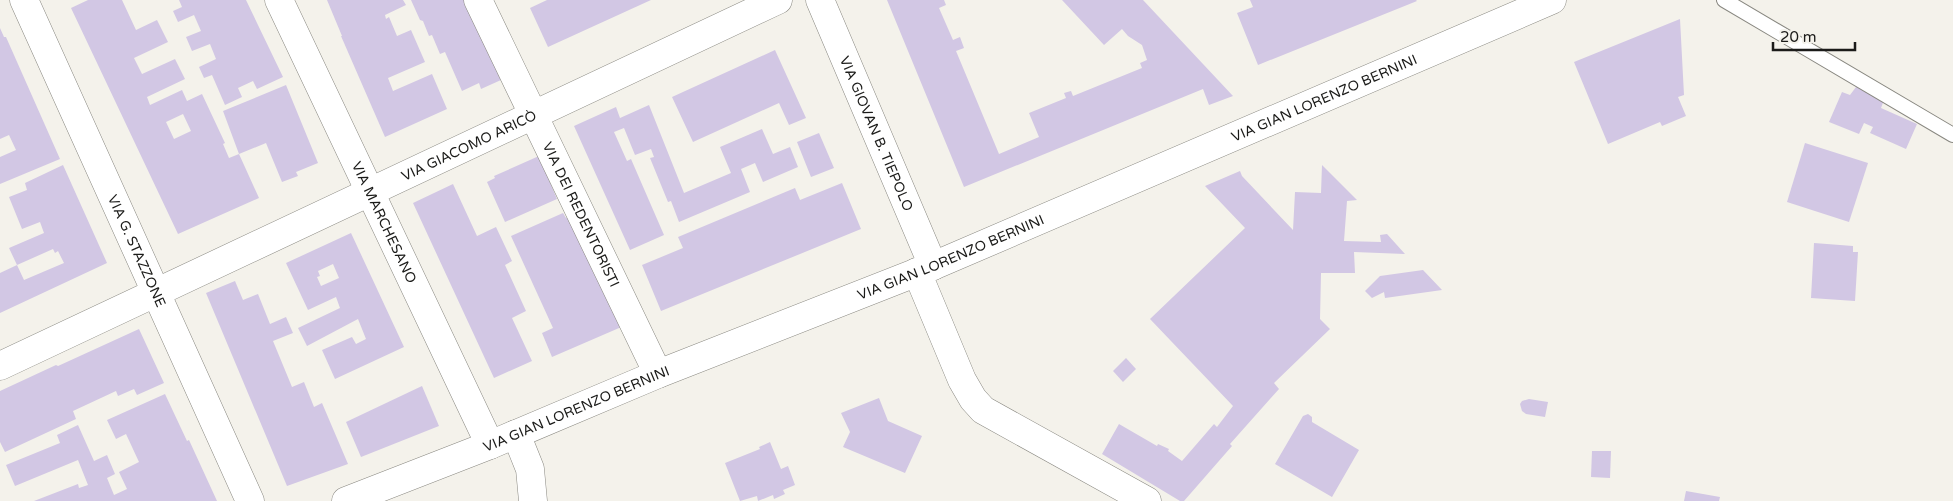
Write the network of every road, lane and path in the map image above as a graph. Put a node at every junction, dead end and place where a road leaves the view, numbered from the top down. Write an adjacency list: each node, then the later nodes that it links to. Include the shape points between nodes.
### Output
1 (24, 0): 12 (street, VIA G. STAZZONE)
2 (279, 0): 10 (street, VIA MARCHESANO)
3 (478, 0): 8 (street, VIA DEI REDENTORISTI)
4 (778, 0): 8 (street, VIA GIACOMO ARICÒ)
5 (820, 0): 11 (street, VIA GIOVAN B. TIEPOLO)
6 (1552, 0): 11 (street, VIA GIAN LORENZO BERNINI)
7 (1724, 0): 9 (lane)
8 (534, 116): 10 (street, VIA GIACOMO ARICÒ); 14 (street, VIA DEI REDENTORISTI)
9 (1953, 135)
10 (370, 192): 12 (street, VIA GIACOMO ARICÒ); 16 (street, VIA MARCHESANO)
11 (925, 269): 14 (street, VIA GIAN LORENZO BERNINI); 20 (street, VIA GIOVAN B. TIEPOLO, via 962,380 983,410)
12 (158, 292): 13 (street, VIA GIACOMO ARICÒ); 17 (street, VIA G. STAZZONE)
13 (0, 366)
14 (658, 374): 15 (street, VIA GIAN LORENZO BERNINI)
15 (516, 434): 16 (street, VIA GIAN LORENZO BERNINI); 19 (street, via 530,469)
16 (490, 445): 18 (street, VIA GIAN LORENZO BERNINI)
17 (250, 501)
18 (346, 501)
19 (533, 501)
20 (1147, 501)

